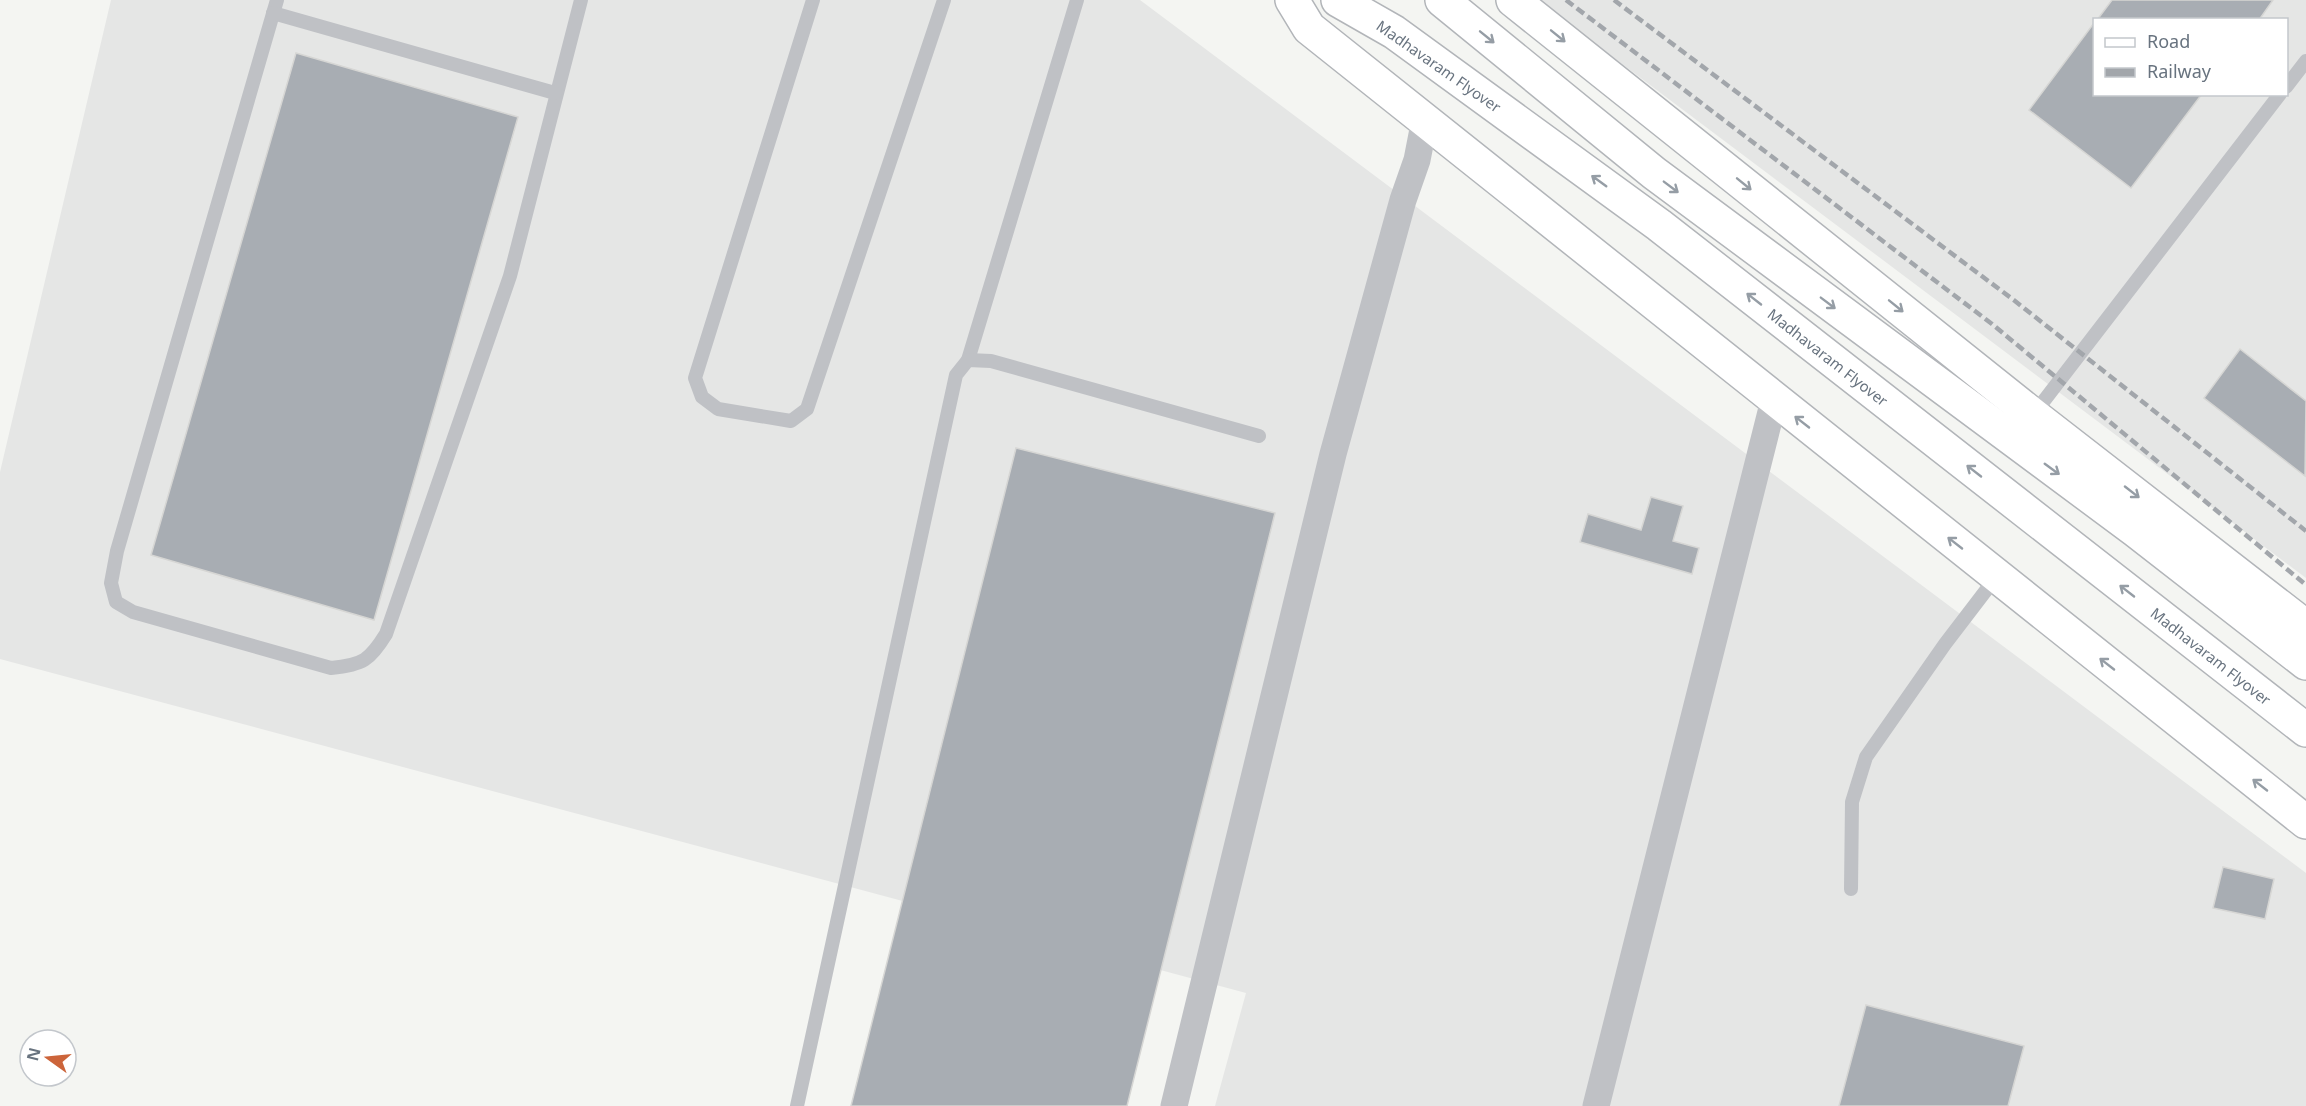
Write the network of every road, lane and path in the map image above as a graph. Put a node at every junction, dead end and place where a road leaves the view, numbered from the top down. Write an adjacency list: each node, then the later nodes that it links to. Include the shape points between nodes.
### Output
1 (581, 0): 12 (lane)
2 (813, 0): 3 (lane, via 695,378 702,397 718,409 791,421 807,409)
3 (944, 0)
4 (1077, 0): 15 (lane)
5 (1292, 0): 14 (main road, via 1309,28)
6 (1338, 0): 22 (main road, Madhavaram Flyover, one-way to 6, via 1659,225 1394,32)
7 (1442, 0): 21 (main road, one-way to 21, via 1654,174 2135,530)
8 (1513, 0): 17 (main road, one-way to 17)
9 (275, 6): 12 (lane); 12 (lane, via 117,551 111,583 116,602 133,612 331,668 354,666 372,656 386,634 510,276)
10 (2306, 61): 11 (lane)
11 (2288, 84)
12 (555, 93)
13 (2278, 96): 17 (lane)
14 (1425, 119): 16 (main road); 26 (street, via 1417,160 1333,454)
15 (968, 360): 18 (lane, via 991,361); 25 (lane, via 956,375)
16 (1774, 400): 19 (main road, one-way to 16); 27 (street)
17 (2033, 415): 20 (main road, one-way to 20)
18 (1260, 436)
19 (1997, 576): 23 (main road, one-way to 19); 24 (lane, via 1866,757 1852,802)
20 (2306, 627)
21 (2306, 663)
22 (2306, 730)
23 (2306, 822)
24 (1851, 889)
25 (797, 1106)
26 (1174, 1106)
27 (1596, 1106)

